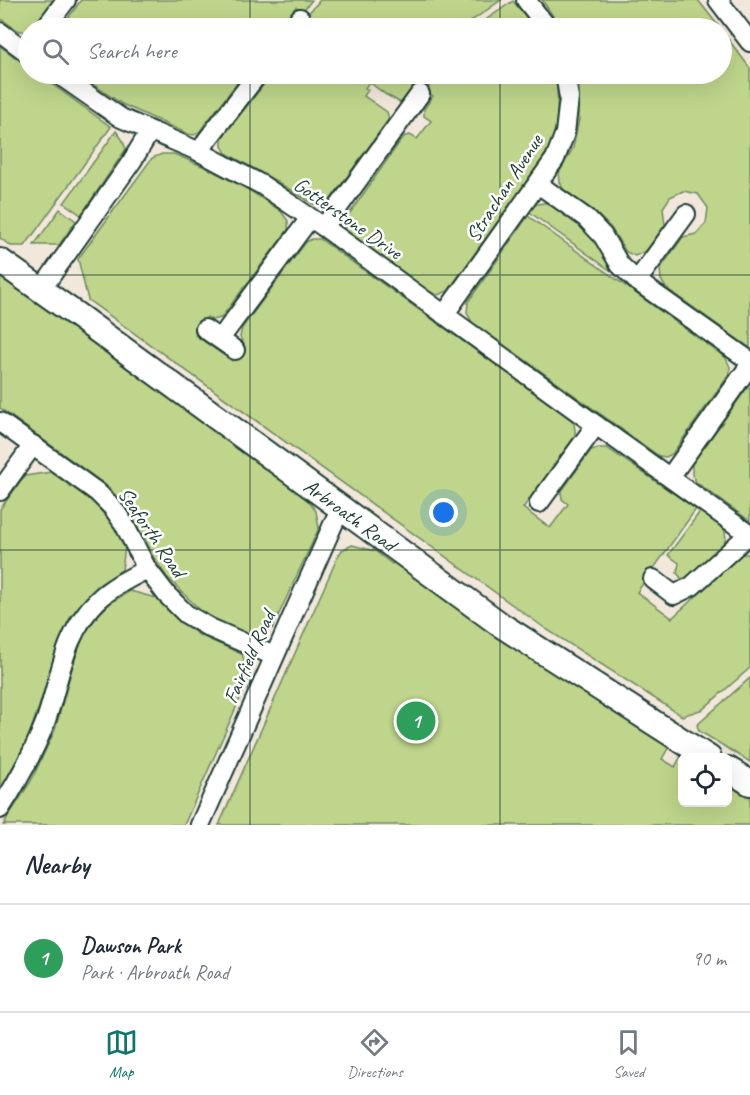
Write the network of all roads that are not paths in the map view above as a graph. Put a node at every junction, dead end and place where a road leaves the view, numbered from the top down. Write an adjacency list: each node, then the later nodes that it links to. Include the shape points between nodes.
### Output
1 (66, 0): 4 (street)
2 (526, 0): 5 (street)
3 (718, 0): 6 (street)
4 (52, 18)
5 (540, 18)
6 (732, 18)
7 (732, 18): 9 (street)
8 (0, 32): 10 (street)
9 (750, 42)
10 (18, 45)
11 (72, 84): 15 (street, Gotterstone Drive, via 121,118)
12 (250, 84): 16 (street)
13 (567, 84): 17 (street, Strachan Avenue, via 565,134 555,159)
14 (420, 94): 19 (street)
15 (150, 131): 16 (street, Gotterstone Drive); 22 (street)
16 (200, 152): 19 (street, Gotterstone Drive, via 262,185)
17 (538, 184): 21 (street, via 586,218 603,236 620,265); 23 (street, Strachan Avenue)
18 (686, 214): 21 (street)
19 (317, 223): 23 (street, Gotterstone Drive); 24 (street)
20 (0, 261): 22 (main road, Arbroath Road)
21 (637, 281): 25 (street)
22 (41, 290): 32 (main road, Arbroath Road)
23 (444, 315): 27 (street, Gotterstone Drive)
24 (220, 339)
25 (750, 363): 29 (street)
26 (0, 422): 28 (street, Seaforth Road)
27 (596, 425): 29 (street, Gotterstone Drive); 31 (street)
28 (33, 445): 30 (street); 34 (street, Seaforth Road, via 97,492 112,508)
29 (670, 477): 33 (street, Gotterstone Drive)
30 (0, 491)
31 (539, 502)
32 (341, 508): 36 (street, Fairfield Road); 37 (main road, Arbroath Road, via 501,625)
33 (749, 534): 35 (street, Gotterstone Drive, via 692,586 674,595)
34 (147, 569): 36 (street, Seaforth Road, via 186,614); 40 (street, via 103,596 79,622 67,647 46,721 22,775)
35 (653, 579)
36 (274, 656): 41 (street, Fairfield Road)
37 (701, 753)
38 (732, 772): 39 (main road)
39 (750, 783)
40 (0, 809)
41 (200, 825)

